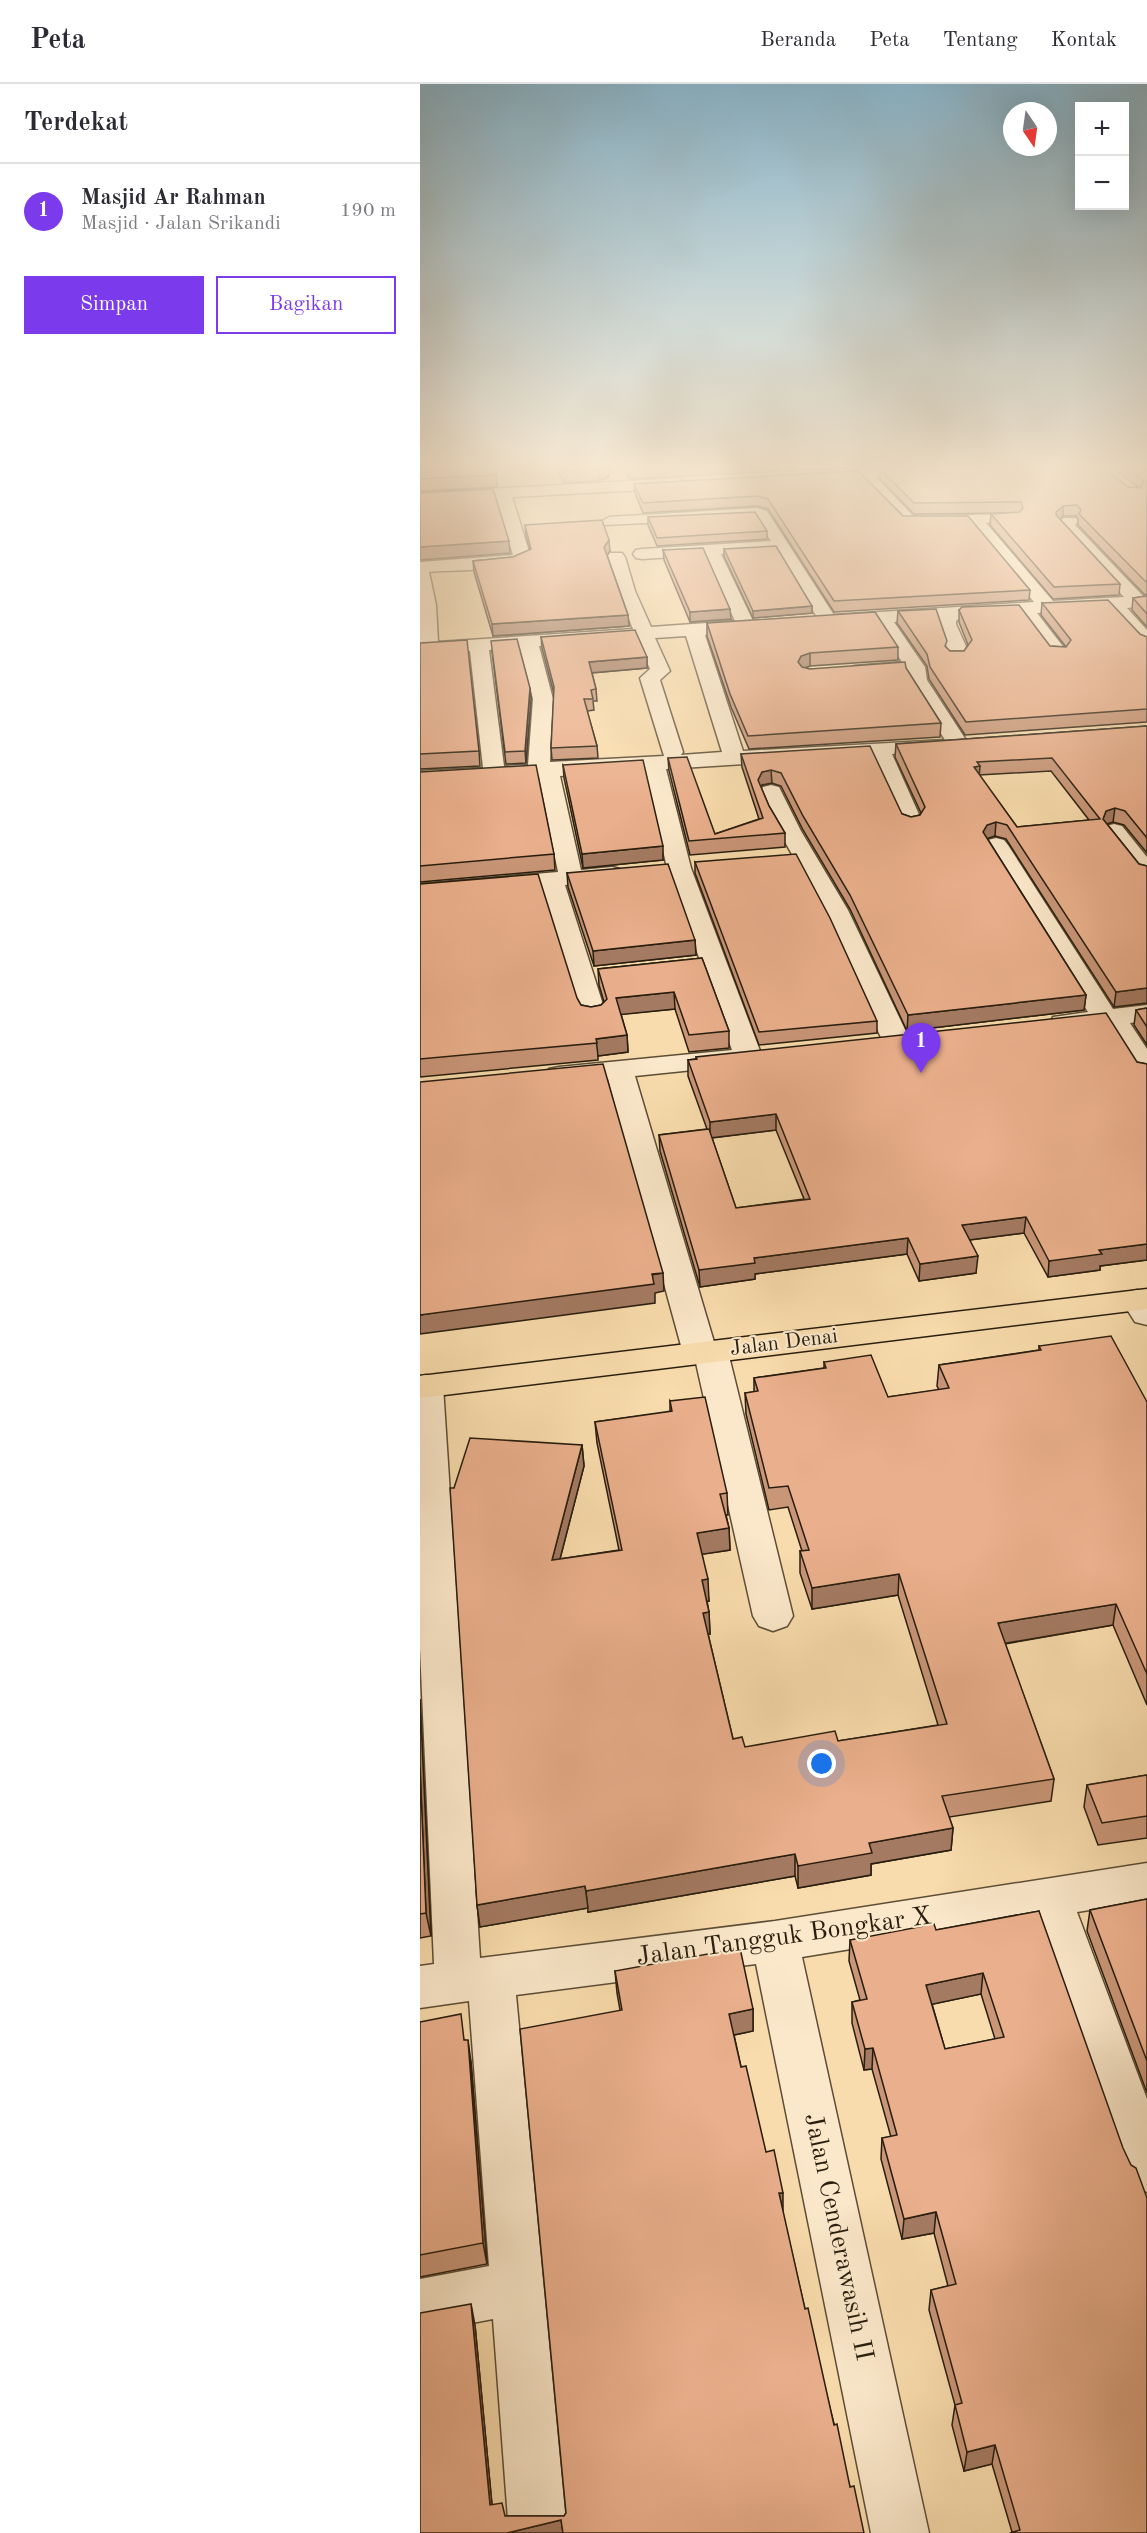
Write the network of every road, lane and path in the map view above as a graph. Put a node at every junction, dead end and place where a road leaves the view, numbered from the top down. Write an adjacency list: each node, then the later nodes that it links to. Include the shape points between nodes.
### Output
1 (422, 578): 22 (street, via 427,606)
2 (622, 578): 18 (street)
3 (724, 578): 16 (street)
4 (802, 578): 13 (street)
5 (1024, 578): 9 (street)
6 (1119, 578): 7 (street)
7 (1142, 601): 8 (street)
8 (1112, 602): 9 (street); 20 (street)
9 (1047, 606): 10 (street)
10 (1024, 608): 11 (street); 23 (street)
11 (956, 612): 12 (street); 24 (street, via 946,619 958,647)
12 (881, 616): 13 (street); 25 (street)
13 (828, 620): 14 (street)
14 (804, 622)
15 (769, 625): 16 (street)
16 (746, 626): 17 (street)
17 (694, 631): 18 (street); 31 (street)
18 (645, 633): 19 (street); 30 (street, via 660,671 650,678)
19 (528, 641): 21 (street); 32 (street, via 543,699)
20 (1147, 641)
21 (479, 645): 22 (street); 33 (street)
22 (424, 648)
23 (1058, 653)
24 (956, 657)
25 (915, 667): 26 (street); 28 (street, via 916,680)
26 (843, 672)
27 (979, 742): 28 (street)
28 (957, 743): 29 (street)
29 (879, 750): 31 (street); 36 (street)
30 (663, 758): 31 (street); 32 (street); 39 (street)
31 (735, 759)
32 (544, 769): 33 (street); 41 (street)
33 (494, 772): 34 (street)
34 (420, 778)
35 (771, 792): 47 (street, via 792,856 810,862)
36 (911, 821)
37 (1114, 831): 40 (street)
38 (996, 845): 45 (street)
39 (670, 868): 41 (street); 48 (street, via 700,964 759,1055)
40 (1147, 872)
41 (561, 879): 42 (street); 44 (street, via 593,975)
42 (420, 891)
43 (1147, 1013): 45 (street)
44 (593, 1014)
45 (1109, 1017): 46 (street); 49 (street)
46 (1036, 1026)
47 (897, 1042)
48 (619, 1069): 50 (street); 52 (street)
49 (1147, 1070)
50 (537, 1077)
51 (1144, 1305): 52 (main road, Jalan Denai)
52 (706, 1353): 53 (main road, Jalan Denai); 54 (street)
53 (423, 1387): 58 (street)
54 (773, 1616)
55 (1147, 1882): 56 (street, Jalan Tangguk Bongkar X)
56 (1049, 1897): 57 (street, Jalan Tangguk Bongkar X); 59 (street)
57 (776, 1941): 58 (street, Jalan Tangguk Bongkar X); 63 (street, Jalan Cenderawasih II)
58 (456, 1982): 60 (street)
59 (1147, 2168)
60 (517, 2287): 61 (street); 62 (street)
61 (420, 2306)
62 (538, 2533)
63 (900, 2533)

